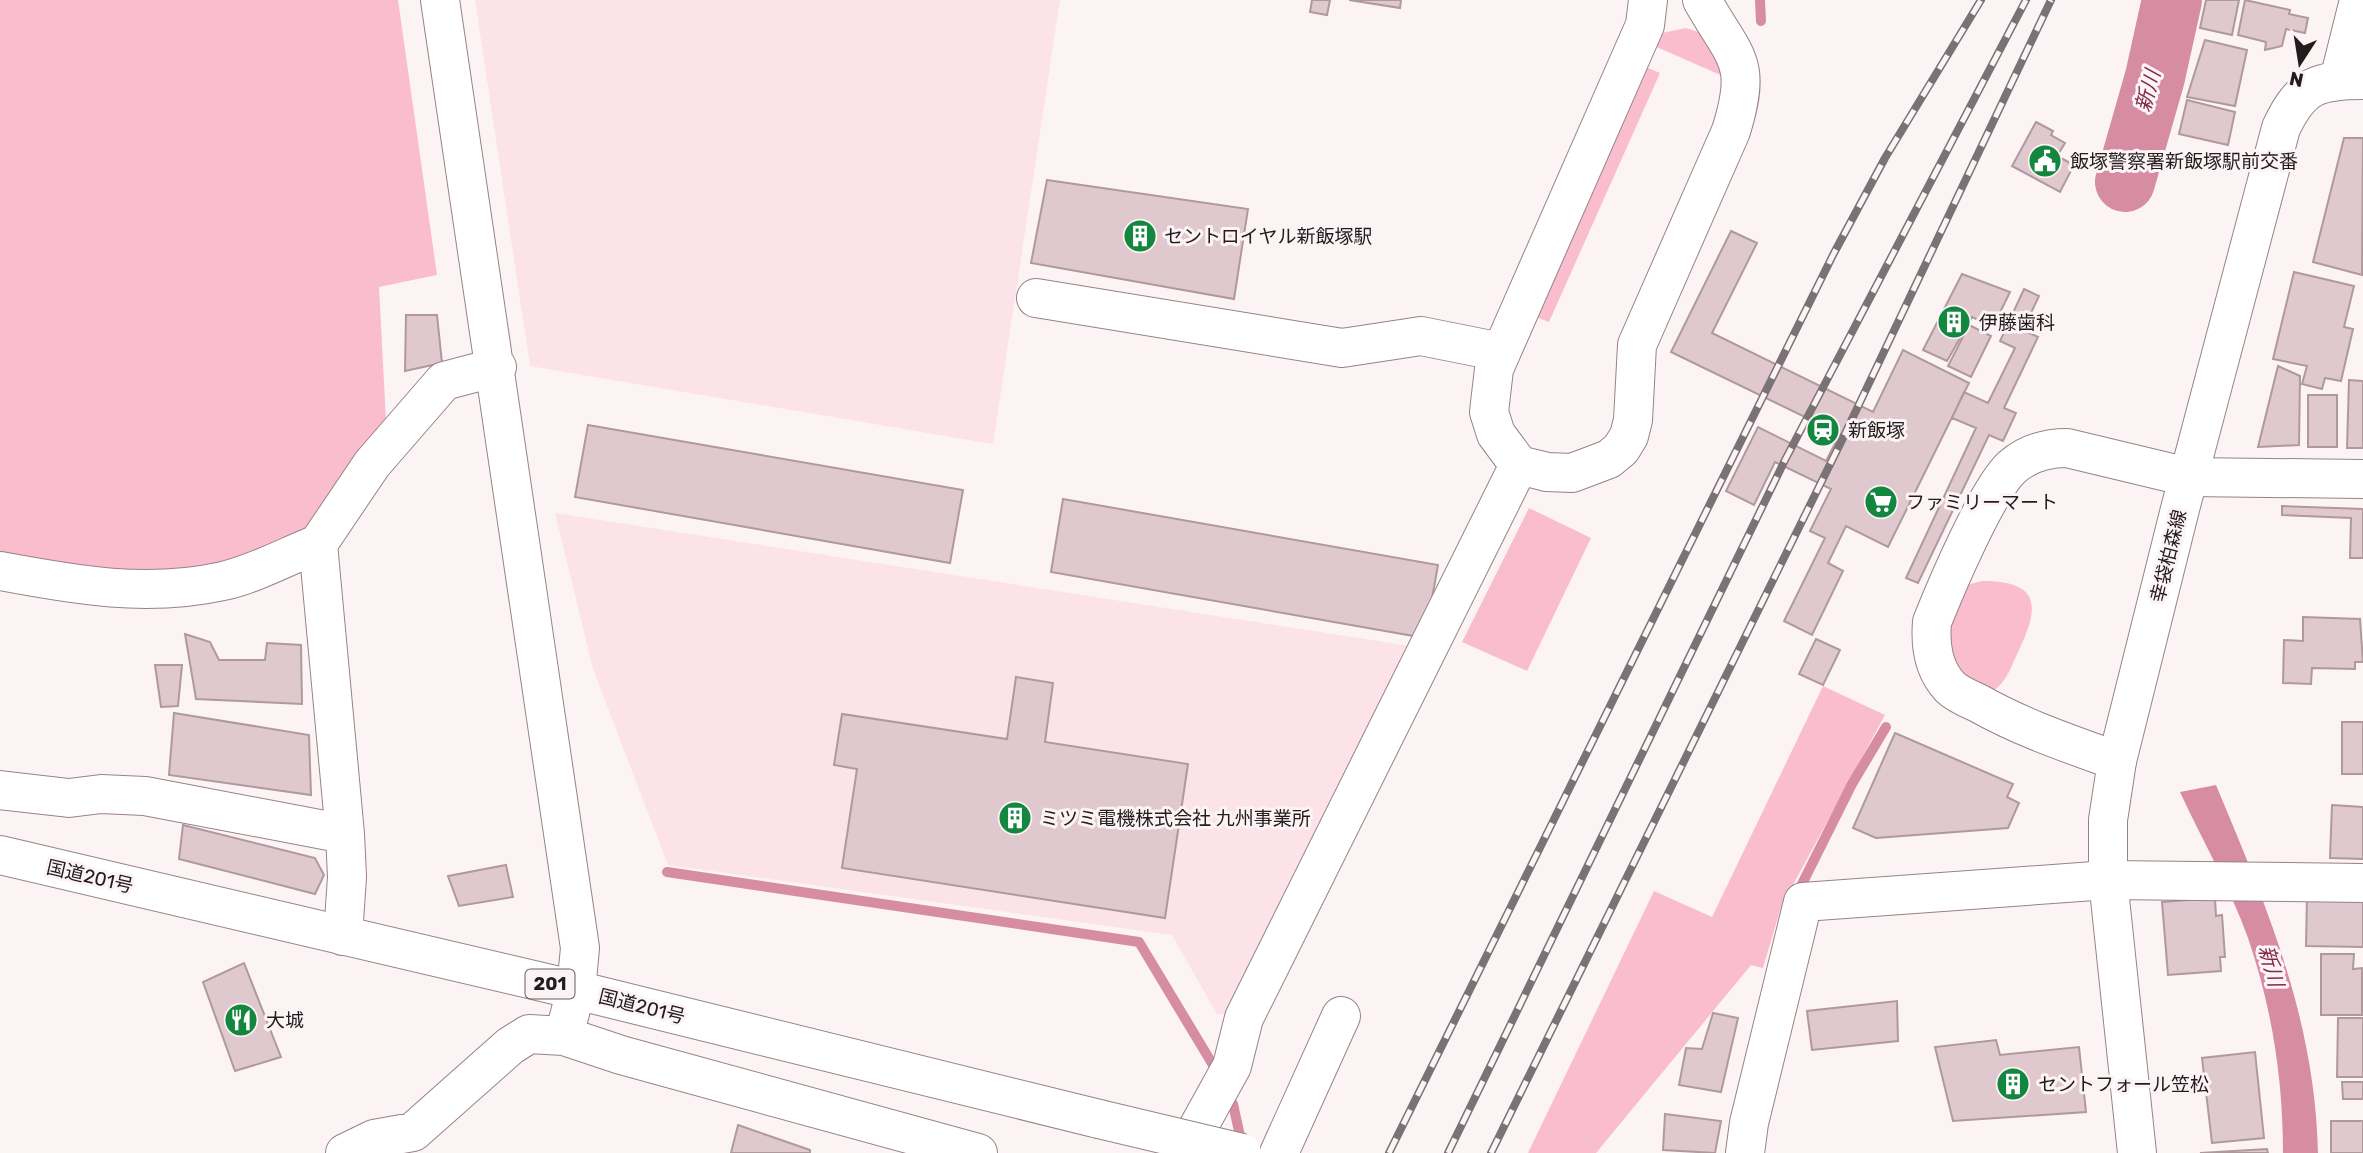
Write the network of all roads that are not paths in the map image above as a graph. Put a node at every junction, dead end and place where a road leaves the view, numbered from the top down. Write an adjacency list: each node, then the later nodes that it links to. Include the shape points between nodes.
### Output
1 (440, 0): 8 (main road)
2 (2359, 0): 5 (main road, 幸袋柏森線)
3 (1708, 11): 4 (main road, via 1698,15); 9 (main road, via 1738,60 1742,95 1731,131 1637,345 1629,436 1609,459 1572,473)
4 (1646, 12): 7 (main road)
5 (2351, 80): 10 (main road, 幸袋柏森線, via 2320,83 2304,91 2281,128)
6 (1036, 299): 7 (main road, via 1342,348 1421,336)
7 (1501, 352): 9 (main road, via 1489,393 1489,412 1496,435)
8 (497, 367): 12 (main road, via 444,381 372,464); 21 (main road, via 580,948)
9 (1518, 465): 28 (main road, via 1244,1018 1232,1066)
10 (2188, 477): 11 (main road); 14 (main road, 幸袋柏森線); 14 (main road, via 2067,448 2037,451 2012,467 1997,485 1932,622 1934,661 1952,689 2026,728)
11 (2363, 479)
12 (318, 544): 13 (main road, via 225,580 157,591 74,585); 16 (main road)
13 (0, 571)
14 (2117, 761): 18 (main road, 幸袋柏森線, via 2108,820)
15 (0, 790): 16 (main road, via 69,798 145,796)
16 (345, 834): 20 (main road)
17 (0, 855): 20 (main road, 国道201号 / 201)
18 (2108, 880): 19 (main road); 31 (main road, via 1803,902); 32 (main road, 幸袋柏森線)
19 (2363, 883)
20 (343, 936): 21 (main road, 国道201号 / 201)
21 (576, 989): 23 (main road); 29 (main road, 国道201号 / 201, bridge)
22 (1341, 1016): 30 (main road)
23 (564, 1036): 24 (main road); 25 (main road, via 529,1034 413,1132 374,1139)
24 (819, 1111): 26 (main road); 27 (main road)
25 (345, 1153)
26 (868, 1153)
27 (978, 1153)
28 (1184, 1153)
29 (1242, 1153)
30 (1279, 1153)
31 (1745, 1153)
32 (2137, 1153)

